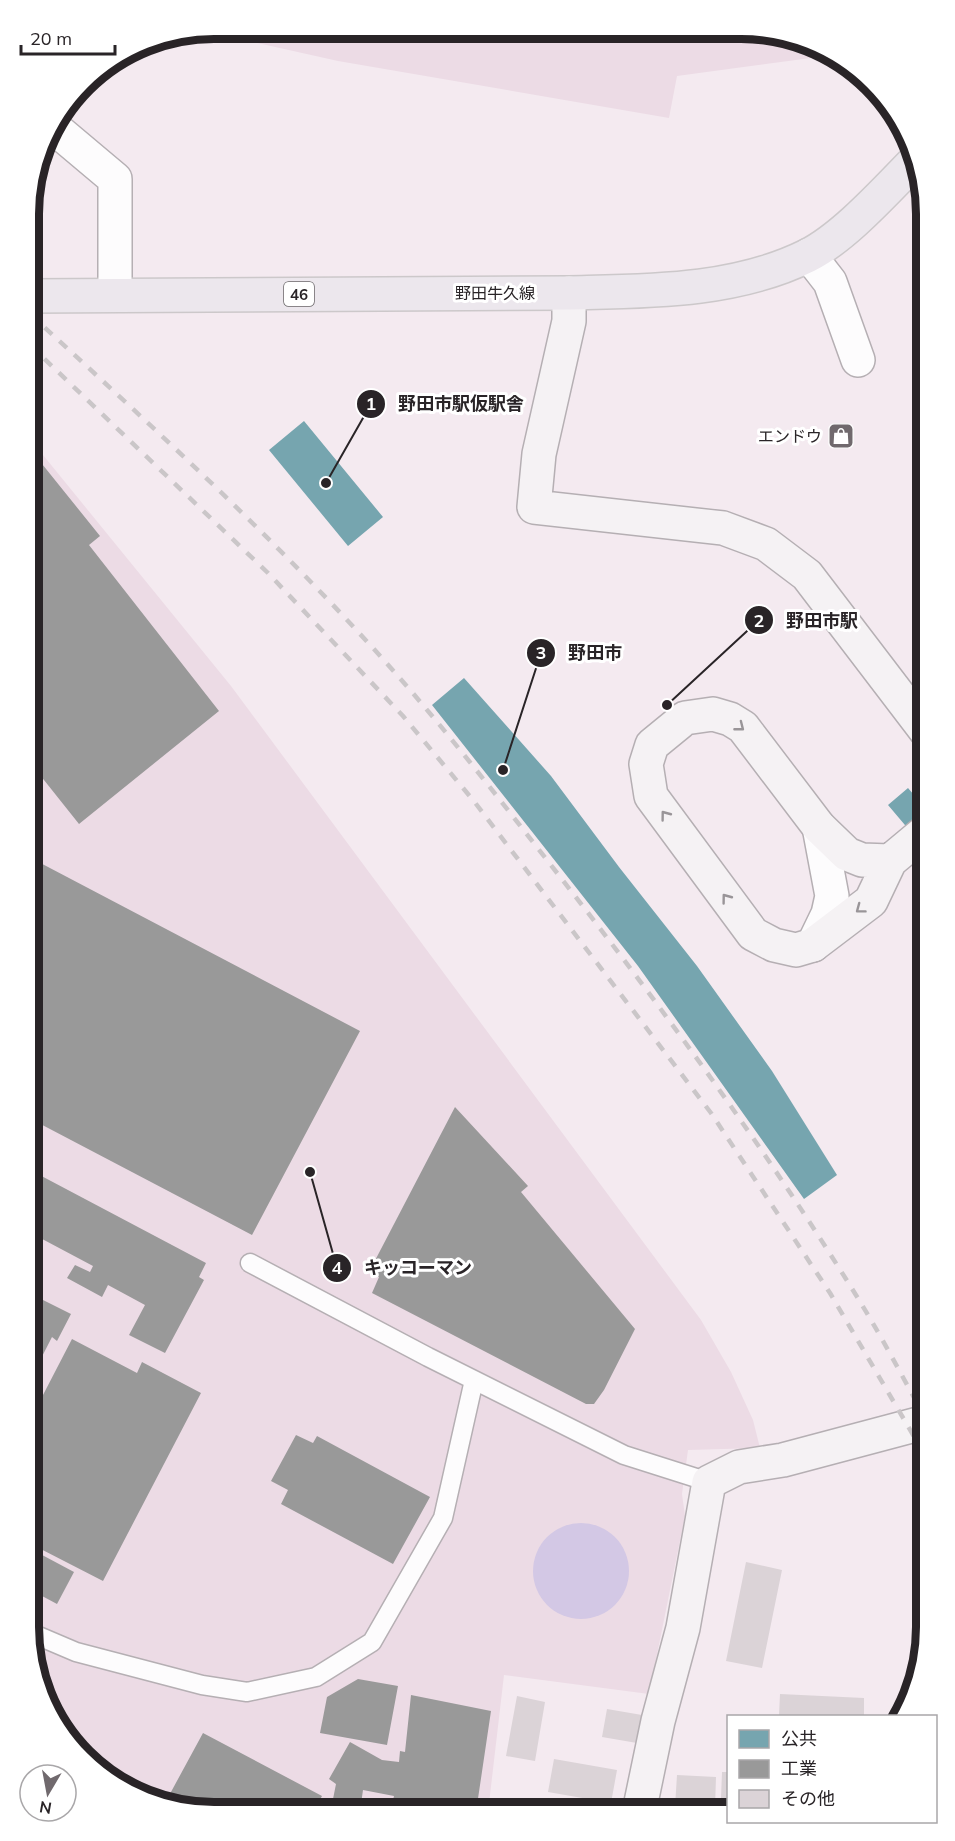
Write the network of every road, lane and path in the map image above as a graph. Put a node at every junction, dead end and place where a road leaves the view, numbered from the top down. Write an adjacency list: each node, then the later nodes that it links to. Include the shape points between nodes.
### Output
1 (59, 132): 5 (street, via 115,179)
2 (909, 167): 3 (main road, 野田牛久線 / 46, via 847,228)
3 (809, 255): 4 (main road, 野田牛久線 / 46, via 760,274 703,286); 7 (street, via 830,282)
4 (568, 293): 5 (main road, 野田牛久線 / 46); 8 (street, via 569,321 539,454 534,507 723,528 766,544 807,575)
5 (116, 295): 6 (main road, 野田牛久線 / 46)
6 (39, 296)
7 (858, 360)
8 (916, 718)
9 (819, 827): 11 (street, via 847,854 862,860); 12 (street, via 832,896); 12 (street, one-way to 9, via 796,950 753,934 651,796 646,764 652,745 685,718 713,714 730,719 743,727)
10 (916, 839): 11 (street)
11 (890, 861): 12 (street, one-way to 12, via 872,901)
12 (813, 945)
13 (250, 1263): 14 (lane)
14 (474, 1380): 16 (lane, via 624,1455); 17 (lane, via 443,1518 372,1642 316,1677 248,1692 202,1685 76,1652)
15 (916, 1425): 16 (street, via 739,1467)
16 (709, 1482): 18 (street, via 683,1628)
17 (39, 1636)
18 (641, 1802)

